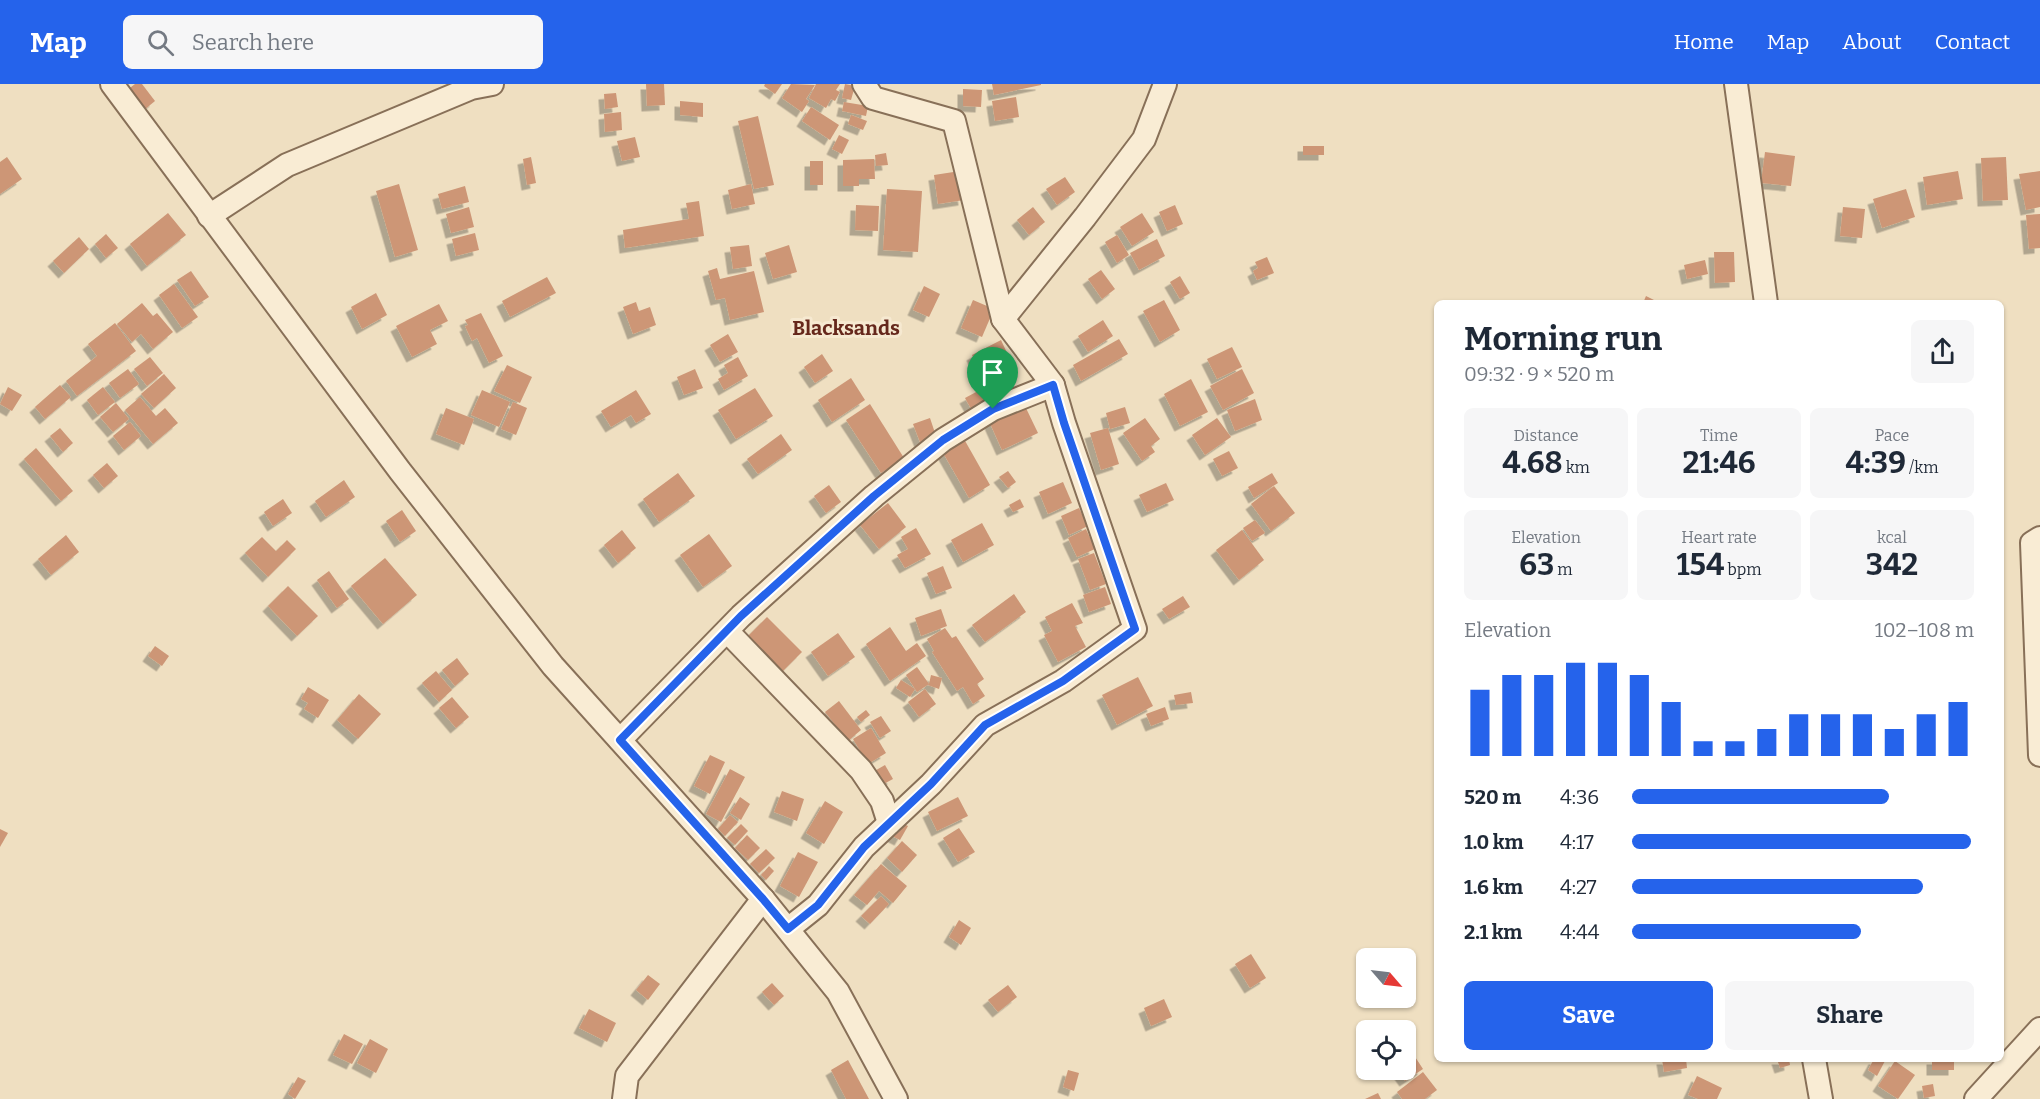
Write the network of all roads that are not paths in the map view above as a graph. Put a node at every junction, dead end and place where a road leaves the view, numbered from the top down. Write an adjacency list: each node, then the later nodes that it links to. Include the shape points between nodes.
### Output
1 (112, 84): 6 (street)
2 (492, 84): 6 (street, via 471,88 287,165)
3 (864, 84): 8 (street, via 873,98 954,121)
4 (1165, 84): 8 (street, via 1144,139)
5 (1736, 84): 7 (street)
6 (209, 216): 12 (street, via 400,471 553,666)
7 (1766, 300)
8 (1003, 319): 9 (street)
9 (1053, 385): 11 (street, via 993,409 943,440 857,510); 14 (street, via 1135,629 1063,681 985,725)
10 (2040, 538): 13 (street, via 2032,543)
11 (727, 631): 12 (street); 14 (street, via 861,770 882,801)
12 (620, 740): 15 (street)
13 (2040, 755)
14 (889, 823): 16 (street, via 864,847 818,905)
15 (763, 899): 16 (street); 19 (street, via 627,1076)
16 (788, 929): 20 (street, via 838,992)
17 (2040, 1029): 22 (street)
18 (1815, 1062): 21 (street)
19 (624, 1099)
20 (896, 1099)
21 (1821, 1099)
22 (1976, 1099)

